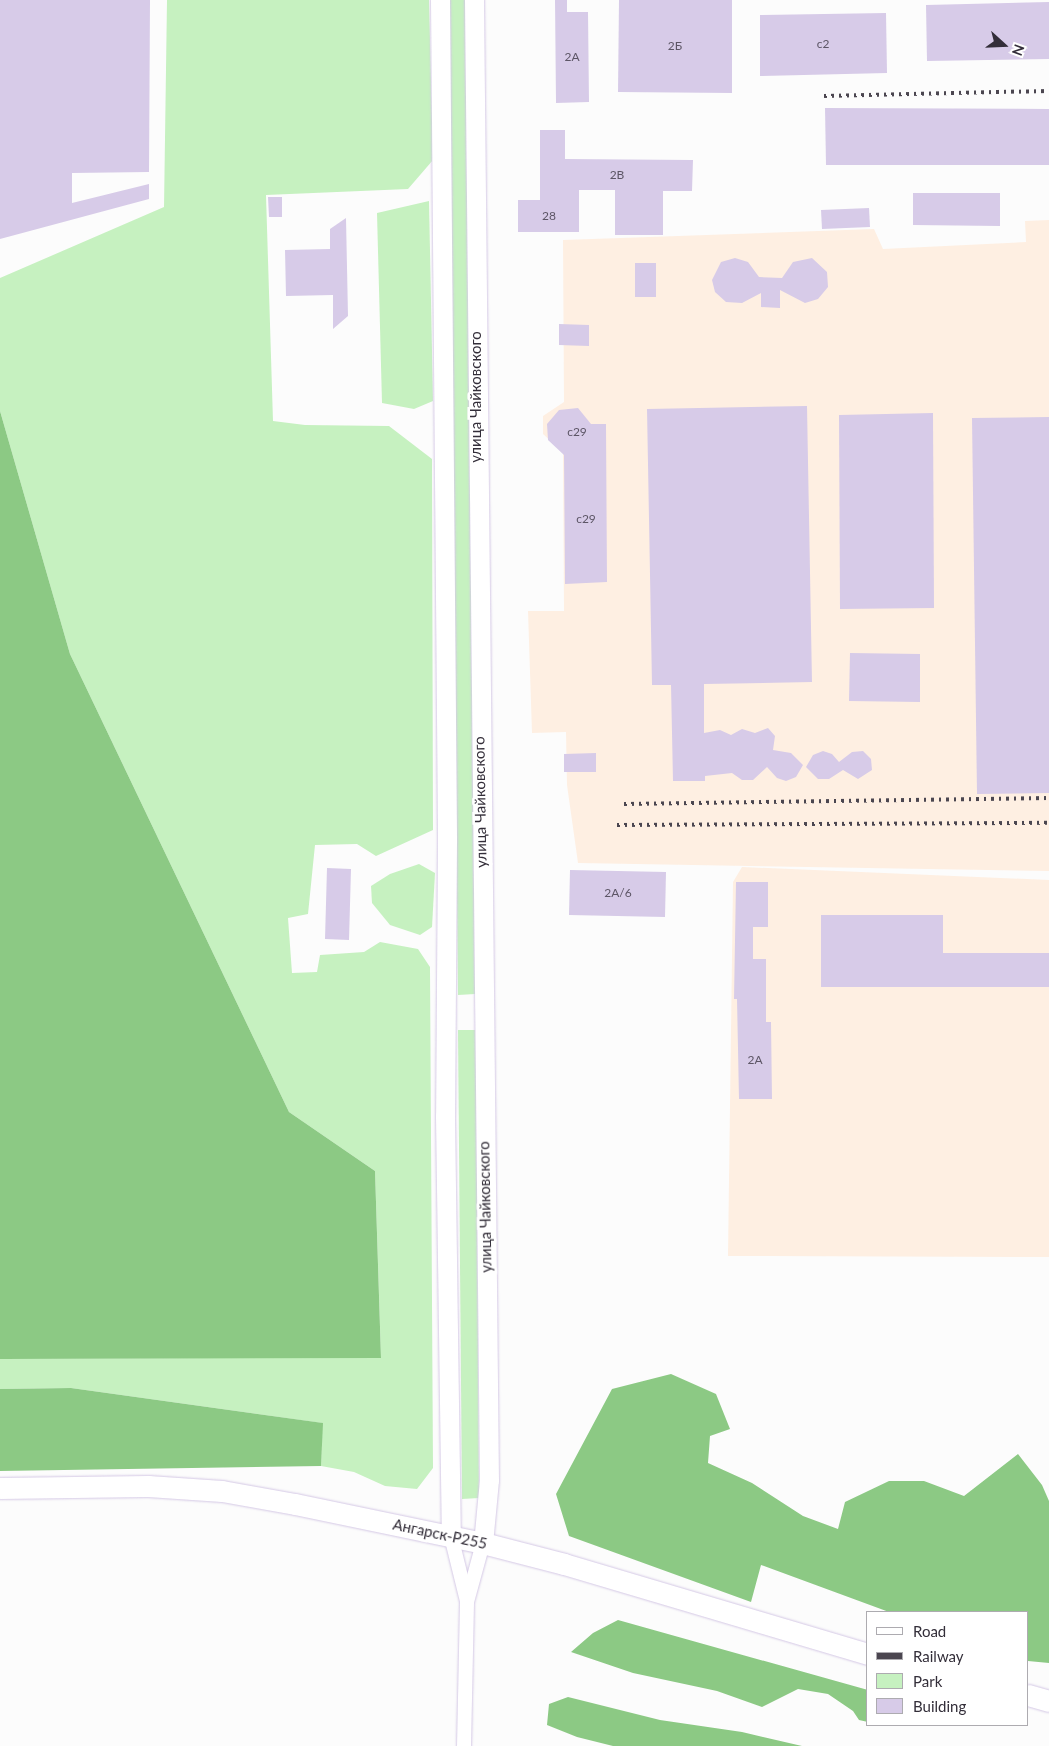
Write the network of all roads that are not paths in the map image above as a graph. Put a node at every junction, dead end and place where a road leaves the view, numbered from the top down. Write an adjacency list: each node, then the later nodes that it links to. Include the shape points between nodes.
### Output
1 (440, 0): 4 (main road, улица Чайковского, via 447,840 445,1116)
2 (474, 0): 5 (main road, улица Чайковского, via 489,1480)
3 (0, 1488): 4 (main road, Ангарск-Р255, via 148,1486 222,1491)
4 (451, 1536): 5 (main road, Ангарск-Р255); 6 (street, улица Чайковского)
5 (483, 1543): 6 (street, улица Чайковского); 7 (main road, Ангарск-Р255)
6 (467, 1602): 10 (street, улица Чайковского)
7 (866, 1653)
8 (1029, 1695): 9 (main road)
9 (1049, 1701)
10 (464, 1746)

